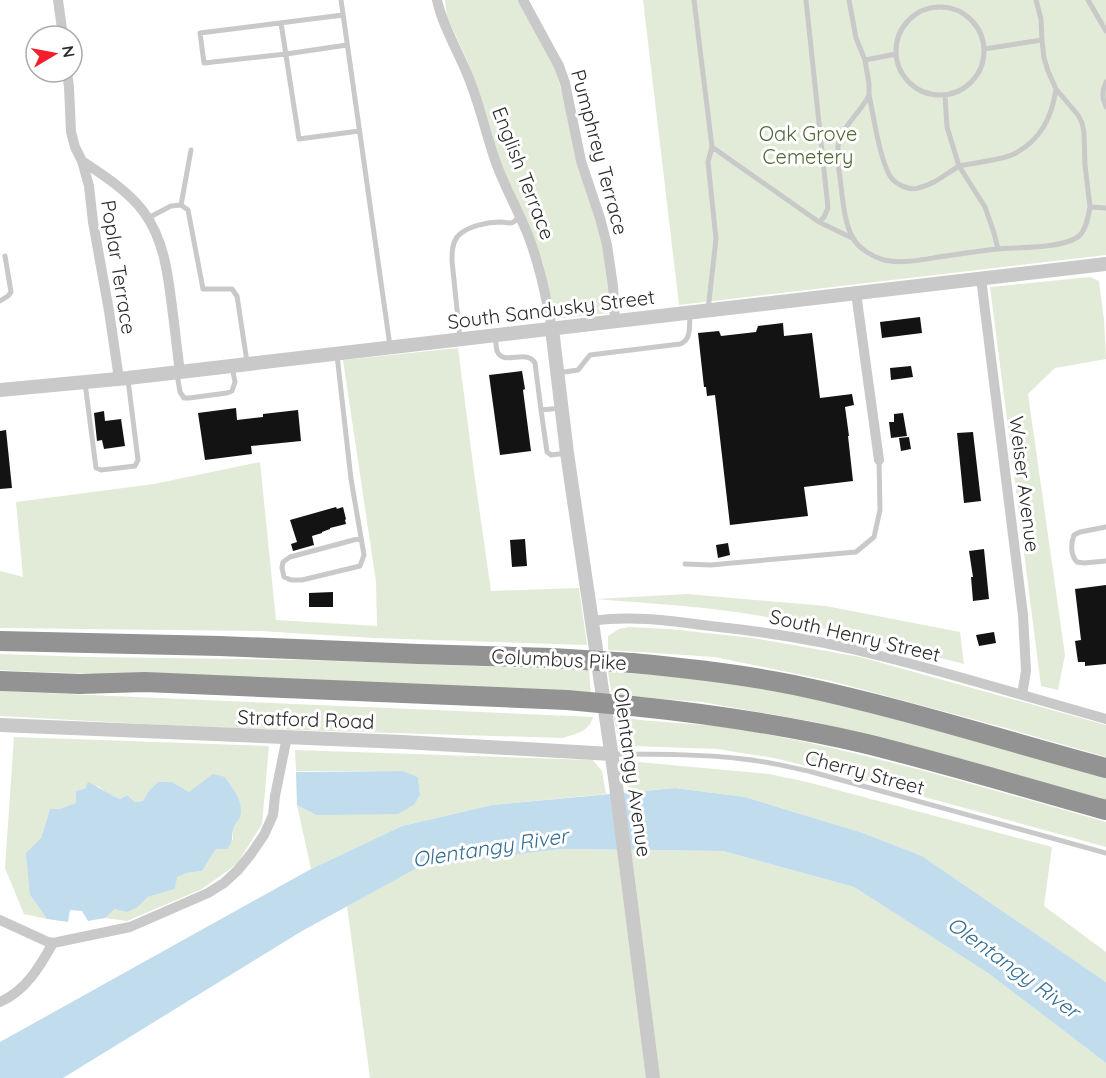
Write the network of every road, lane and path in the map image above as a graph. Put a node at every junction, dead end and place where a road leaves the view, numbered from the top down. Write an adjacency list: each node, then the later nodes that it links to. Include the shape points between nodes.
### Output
1 (58, 0): 13 (street)
2 (340, 0): 11 (lane)
3 (437, 0): 35 (street, English Terrace)
4 (524, 0): 47 (street, Pumphrey Terrace, via 565,83 580,161 607,246)
5 (694, 0): 28 (lane)
6 (806, 0): 37 (lane, via 828,208)
7 (849, 0): 20 (lane, via 856,38)
8 (1036, 0): 15 (lane)
9 (1088, 0): 14 (lane)
10 (936, 3): 17 (lane, via 964,13 981,35); 19 (lane, via 911,17 902,28)
11 (343, 15): 12 (lane); 16 (lane)
12 (281, 23): 18 (lane); 18 (lane, via 200,33 204,63)
13 (61, 24)
14 (1106, 31)
15 (1042, 40): 17 (lane); 23 (lane, via 1044,58)
16 (347, 45): 18 (lane); 27 (lane)
17 (984, 50): 25 (lane, via 983,62 969,84)
18 (286, 54): 27 (lane, via 299,139)
19 (896, 54): 20 (lane); 25 (lane, via 907,80 918,89)
20 (865, 60): 24 (lane)
21 (1106, 82): 26 (lane)
22 (69, 84): 30 (street, Poplar Terrace, via 71,132)
23 (1056, 89): 31 (lane, via 1047,123 1028,145 1013,154); 33 (lane, via 1082,123)
24 (869, 94): 31 (lane, via 891,178 903,187 915,189); 38 (lane, via 839,141 843,202)
25 (945, 94): 31 (lane, via 947,127)
26 (1106, 107)
27 (359, 131): 51 (lane)
28 (712, 147): 37 (lane); 45 (lane, via 708,162 716,239)
29 (191, 150): 32 (lane)
30 (82, 161): 36 (street, via 109,179); 57 (street, Poplar Terrace)
31 (959, 166): 39 (lane, via 985,207)
32 (181, 205): 36 (lane); 53 (lane, via 188,210 203,289 232,290 237,296)
33 (1090, 207): 34 (lane); 39 (lane, via 1088,223 1072,242)
34 (1106, 208)
35 (519, 216): 48 (street, English Terrace, via 538,262); 50 (lane, via 511,224 476,226 455,239 452,261)
36 (148, 218): 55 (street, via 166,266)
37 (819, 222): 38 (lane)
38 (854, 239): 39 (lane, via 861,249 883,260 913,261)
39 (998, 249)
40 (5, 256): 44 (lane, via 11,292)
41 (1106, 264): 42 (street, South Sandusky Street)
42 (981, 278): 43 (street, South Sandusky Street); 71 (street, Weiser Avenue, via 1023,615 1026,670)
43 (856, 293): 45 (street, South Sandusky Street); 63 (street)
44 (0, 301)
45 (708, 310): 46 (street, South Sandusky Street)
46 (690, 313): 47 (street, South Sandusky Street); 56 (lane, via 685,343 590,355 578,370)
47 (615, 322): 48 (street, South Sandusky Street)
48 (552, 329): 49 (street, South Sandusky Street); 56 (street, Olentangy Avenue)
49 (495, 335): 50 (street, South Sandusky Street); 61 (lane, via 502,357 526,356 535,363)
50 (460, 339): 51 (street, South Sandusky Street)
51 (391, 347): 52 (street, South Sandusky Street)
52 (337, 354): 53 (street, South Sandusky Street); 65 (lane)
53 (248, 364): 54 (street, South Sandusky Street)
54 (232, 366): 55 (street, South Sandusky Street); 55 (lane, via 232,391 189,399 180,392)
55 (178, 372): 57 (street, South Sandusky Street)
56 (556, 374): 60 (street, Olentangy Avenue)
57 (123, 379): 58 (street, South Sandusky Street); 58 (lane, via 138,460 135,466 101,470 96,468)
58 (84, 382): 59 (street, South Sandusky Street)
59 (0, 390)
60 (561, 408): 61 (lane); 62 (street, Olentangy Avenue)
61 (541, 410): 62 (lane, via 547,452)
62 (567, 453): 68 (street, Olentangy Avenue)
63 (879, 460): 67 (lane, via 880,510 874,537 856,552)
64 (1106, 527): 66 (lane, via 1080,532 1072,542 1073,559 1077,562)
65 (361, 538): 65 (lane, via 364,555 360,566 302,580 284,577 283,562 290,557)
66 (1106, 561)
67 (685, 564)
68 (592, 621): 71 (street, South Henry Street, via 633,618 785,636 881,655); 75 (street, Olentangy Avenue)
69 (0, 641): 76 (highway, Columbus Pike, bridge, via 552,658 691,668 793,685)
70 (0, 681): 77 (highway, Columbus Pike, bridge, via 145,682 567,700 686,712 864,744)
71 (1022, 695): 72 (street, South Henry Street)
72 (1106, 719)
73 (0, 725): 74 (street, Stratford Road)
74 (287, 737): 75 (street, Stratford Road); 80 (street, via 273,815 251,854 224,883 130,927)
75 (611, 754): 78 (lane, Cherry Street, via 701,755 778,765); 82 (street, Olentangy Avenue)
76 (1106, 768)
77 (1106, 810)
78 (1106, 853)
79 (0, 920): 80 (street)
80 (53, 942): 81 (street, via 24,987)
81 (0, 1002)
82 (653, 1078)

